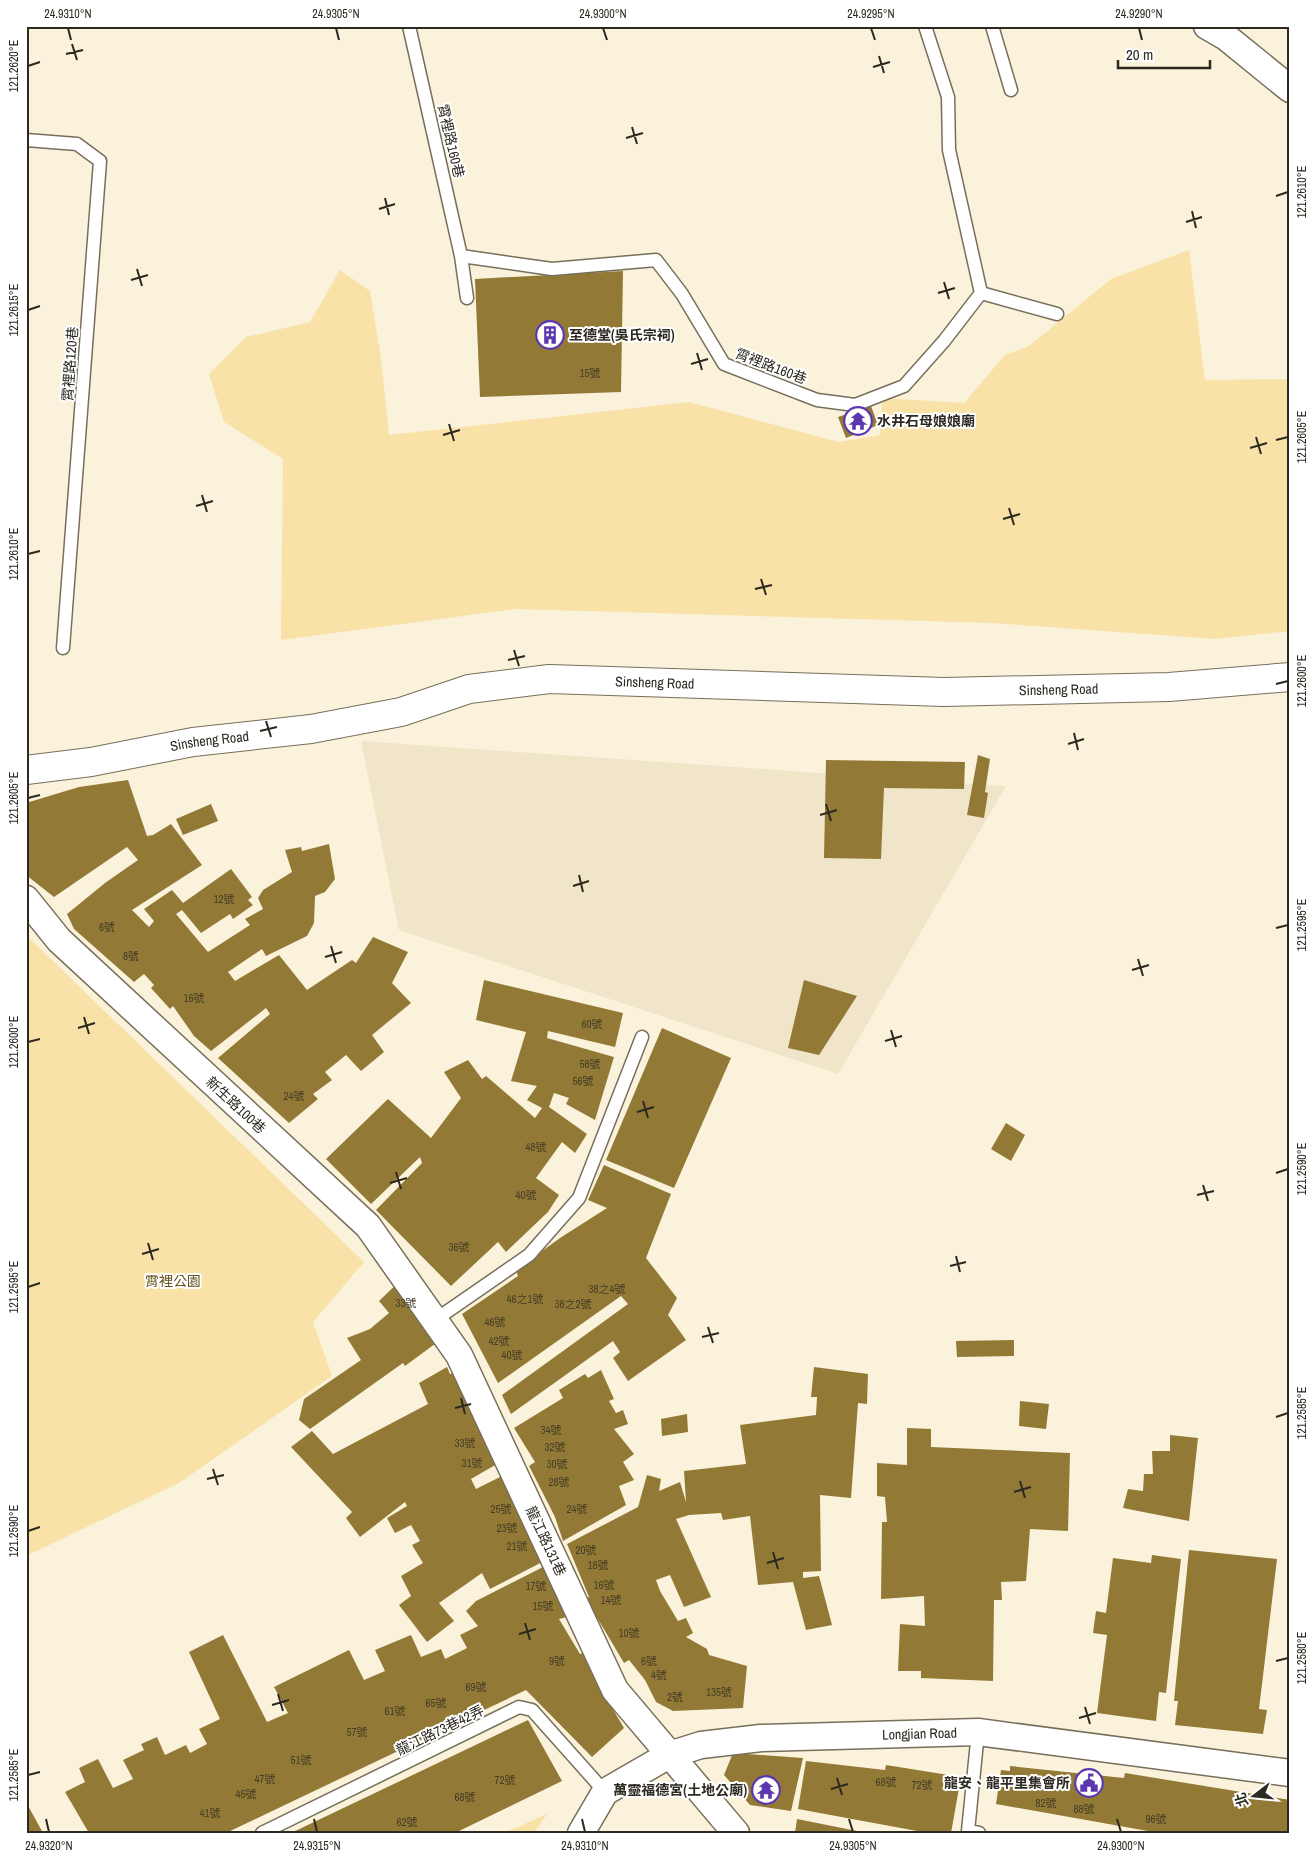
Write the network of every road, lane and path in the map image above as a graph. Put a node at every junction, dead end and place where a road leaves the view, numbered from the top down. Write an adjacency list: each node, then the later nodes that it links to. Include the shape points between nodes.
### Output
1 (409, 26): 8 (lane, 霄裡路160巷)
2 (925, 26): 9 (lane, via 948,97 948,150)
3 (992, 26): 6 (lane)
4 (1207, 26): 5 (street, via 1226,36)
5 (1290, 89)
6 (1011, 90)
7 (26, 140): 12 (lane, 霄裡路120巷, via 77,144 100,161)
8 (461, 256): 9 (lane, 霄裡路160巷, via 552,269 656,260 682,294 724,364 817,400 855,405 904,386); 10 (lane)
9 (981, 293): 11 (lane)
10 (467, 298)
11 (1057, 314)
12 (63, 648)
13 (1290, 678): 14 (street, Sinsheng Road, via 1170,687 944,692 549,679 468,689 401,712 311,729 193,742 91,762)
14 (26, 770)
15 (26, 899): 17 (street, 新生路100巷, via 59,940 368,1226)
16 (642, 1037): 17 (lane, via 579,1198 528,1255)
17 (434, 1320): 19 (street, 龍江路131巷, via 459,1355 615,1690)
18 (978, 1732): 19 (street, Longjian Road, via 761,1738 701,1745); 20 (street, Longjian Road); 25 (lane, via 968,1831)
19 (669, 1755): 21 (street, Longjian Road); 24 (street, 龍江路131巷)
20 (1290, 1772)
21 (605, 1792): 22 (lane, 龍江路73巷42弄, via 532,1710 519,1707); 23 (street, Longjian Road)
22 (262, 1833)
23 (581, 1833)
24 (736, 1833)
25 (979, 1833)

